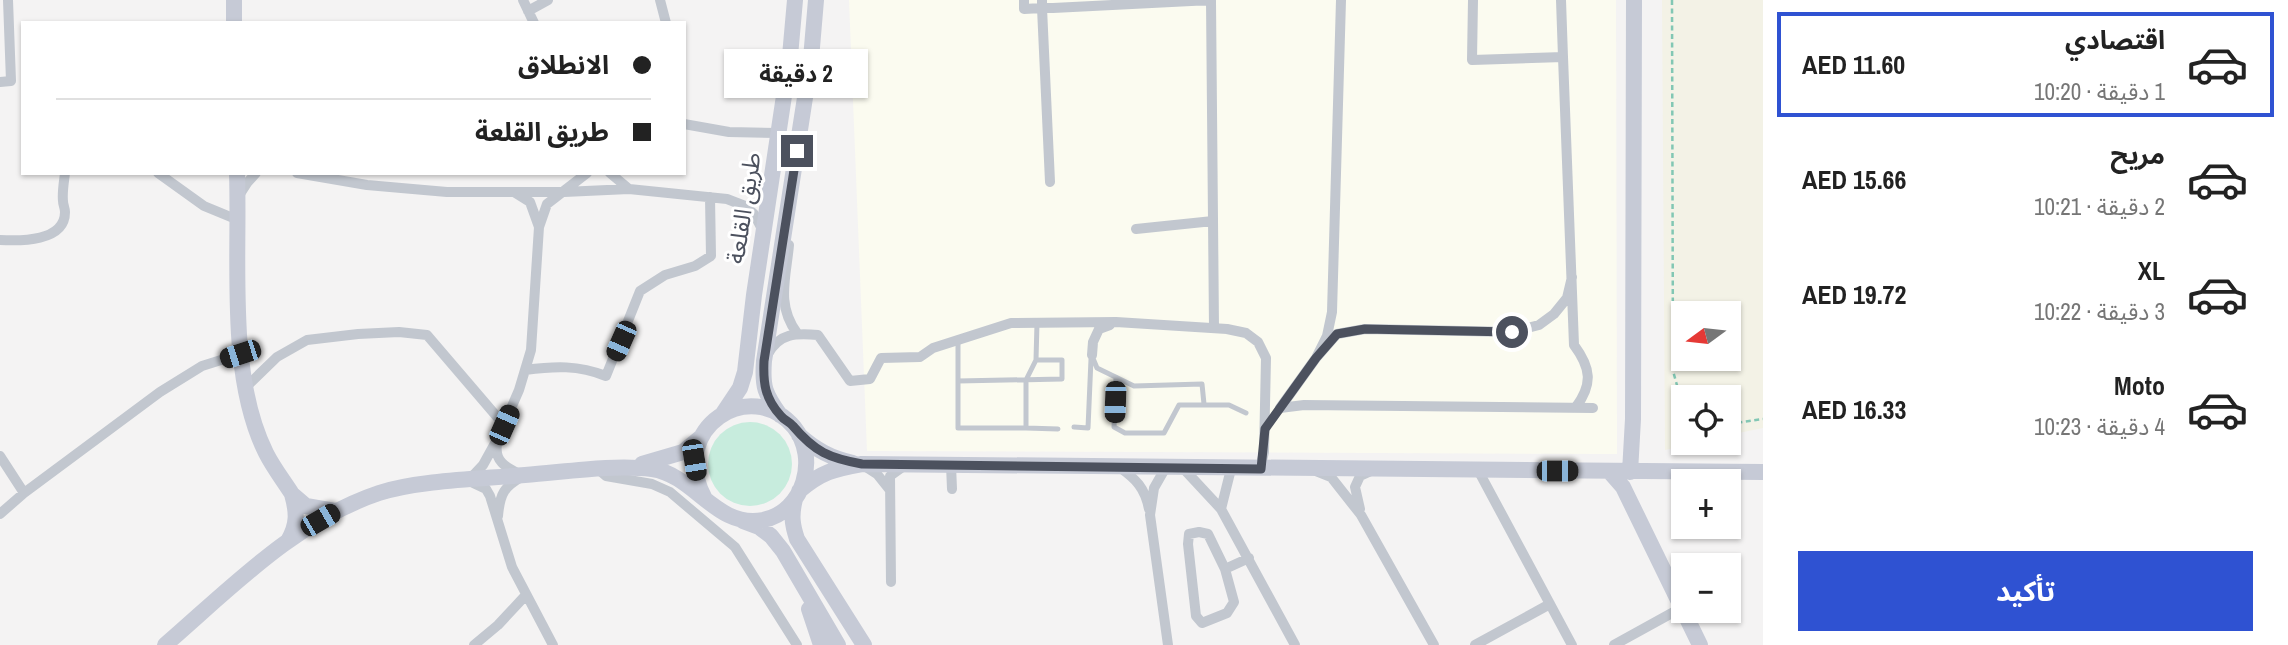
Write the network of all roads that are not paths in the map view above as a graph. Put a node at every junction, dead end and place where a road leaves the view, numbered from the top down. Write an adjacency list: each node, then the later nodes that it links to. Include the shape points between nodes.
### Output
1 (8, 0): 19 (street)
2 (234, 0): 15 (street)
3 (548, 0): 14 (street)
4 (660, 0): 17 (street)
5 (794, 0): 22 (street, طريق القلعة)
6 (816, 0): 21 (street, طريق القلعة)
7 (1024, 0): 13 (street, via 1024,9)
8 (1341, 0): 50 (street, via 1332,313)
9 (1473, 0): 18 (street, via 1472,60)
10 (1561, 0): 18 (street)
11 (1633, 0): 90 (street)
12 (1211, 1): 13 (street); 37 (street)
13 (1042, 4): 30 (street)
14 (525, 5): 16 (street)
15 (234, 21)
16 (533, 21)
17 (665, 21)
18 (1563, 57): 42 (street)
19 (5, 82)
20 (686, 124): 22 (street, via 729,132)
21 (801, 127): 46 (street, via 783,304); 52 (street, طريق القلعة)
22 (778, 133): 40 (street, طريق القلعة)
23 (65, 175): 41 (street, via 63,222 43,237)
24 (161, 175): 36 (street, via 204,206)
25 (237, 175): 34 (street)
26 (254, 175): 34 (street)
27 (309, 175): 32 (street, via 367,185)
28 (584, 175): 33 (street)
29 (612, 175): 31 (street)
30 (1050, 182)
31 (629, 189): 33 (street); 35 (street)
32 (514, 192): 33 (street); 38 (street, via 530,202)
33 (564, 192): 38 (street, via 547,204)
34 (238, 197): 36 (street)
35 (710, 197): 40 (street, via 745,206); 53 (street, via 711,256 640,291 606,376 562,366)
36 (238, 220): 48 (street)
37 (1213, 220): 39 (street); 45 (street)
38 (539, 227): 53 (street, via 531,350)
39 (1136, 229)
40 (763, 231): 67 (street, طريق القلعة, via 745,372)
41 (0, 240)
42 (1572, 277): 50 (street, via 1567,298 1539,326 1512,332 1365,329 1337,334); 62 (street, via 1574,345 1588,374 1586,393)
43 (1116, 322): 44 (street); 45 (street); 49 (street, via 1099,329)
44 (1037, 323): 47 (street, via 1012,323); 51 (lane)
45 (1214, 328): 60 (street, via 1246,332 1258,342 1266,358)
46 (797, 333): 47 (street, via 818,335 850,381 870,379 881,358 920,357); 52 (street, via 780,338)
47 (958, 340): 56 (lane)
48 (240, 354): 58 (street); 96 (street, via 202,366 160,392)
49 (1091, 355): 54 (lane, via 1097,368); 69 (lane, via 1088,428)
50 (1316, 358): 57 (street)
51 (1036, 360): 55 (lane); 55 (lane, via 1062,360 1062,379)
52 (764, 361): 66 (street, طريق القلعة, via 766,396)
53 (525, 370): 68 (street)
54 (1116, 377): 59 (lane, via 1134,386 1202,384); 59 (lane, via 1114,427 1125,433 1164,433 1179,405)
55 (1026, 380): 56 (lane); 70 (lane)
56 (958, 381): 70 (lane, via 958,428)
57 (1299, 382): 61 (street, via 1305,398); 63 (street)
58 (245, 388): 68 (street, via 277,357 307,340 372,333 427,335); 97 (street, via 266,454)
59 (1204, 404): 65 (lane, via 1229,405)
60 (1265, 406): 63 (street); 72 (street)
61 (1323, 406): 62 (street); 63 (street)
62 (1576, 407): 64 (street)
63 (1280, 408): 72 (street)
64 (1593, 408)
65 (1246, 413)
66 (780, 415): 67 (street, via 752,407); 73 (street)
67 (721, 416): 75 (street)
68 (504, 425): 74 (street)
69 (1074, 427)
70 (1026, 428): 71 (lane)
71 (1058, 429)
72 (1265, 429): 85 (street)
73 (799, 435): 77 (street, via 836,460); 98 (street, via 807,463)
74 (499, 436): 92 (street, via 498,459); 93 (street, via 483,466)
75 (699, 438): 82 (street, via 683,452); 99 (street, via 694,460)
76 (0, 456): 96 (street)
77 (862, 464): 78 (street); 94 (street); 98 (street, via 816,477)
78 (909, 465): 79 (street); 94 (street, via 890,476)
79 (951, 465): 80 (street); 95 (street)
80 (1118, 466): 81 (street); 104 (street, via 1143,488)
81 (1174, 467): 84 (street); 101 (street); 104 (street, via 1154,488)
82 (624, 468): 87 (street); 99 (street, via 674,475)
83 (1311, 468): 85 (street); 86 (street); 105 (street, via 1331,477)
84 (1231, 469): 85 (street); 101 (street)
85 (1261, 469)
86 (1376, 469): 88 (street); 105 (street, via 1360,476 1355,487)
87 (599, 470): 92 (street); 121 (street, via 606,476 670,492 735,547)
88 (1478, 470): 89 (street); 115 (street)
89 (1609, 471): 90 (street); 100 (street)
90 (1634, 472): 91 (street); 100 (street)
91 (1763, 472)
92 (523, 476): 93 (street); 107 (street, via 503,492)
93 (468, 481): 102 (street, via 381,492); 107 (street, via 486,489)
94 (889, 489): 111 (street)
95 (952, 489)
96 (24, 493): 103 (street)
97 (292, 494): 102 (street, via 306,506); 108 (street, via 296,528)
98 (797, 495): 106 (street, via 781,512 764,520); 124 (street, via 791,515 797,539)
99 (704, 497): 106 (street, via 721,513)
100 (1628, 497): 113 (street)
101 (1221, 509): 109 (street)
102 (335, 511): 108 (street)
103 (0, 514)
104 (1150, 515): 125 (street)
105 (1362, 516): 127 (street)
106 (741, 520): 112 (street, via 771,536)
107 (497, 522): 114 (street)
108 (287, 542): 118 (street)
109 (1249, 558): 110 (street); 126 (street)
110 (1225, 569): 110 (street, via 1234,602 1227,612 1202,623 1196,616 1189,534 1208,534)
111 (891, 582)
112 (803, 587): 122 (street); 123 (street)
113 (1671, 587)
114 (525, 596): 119 (street); 120 (street)
115 (1550, 604): 128 (street); 129 (street)
116 (1671, 614): 130 (street)
117 (1689, 623): 131 (street)
118 (165, 645)
119 (474, 645)
120 (553, 645)
121 (797, 645)
122 (821, 645)
123 (838, 645)
124 (864, 645)
125 (1168, 645)
126 (1295, 645)
127 (1434, 645)
128 (1475, 645)
129 (1572, 645)
130 (1614, 645)
131 (1700, 645)

